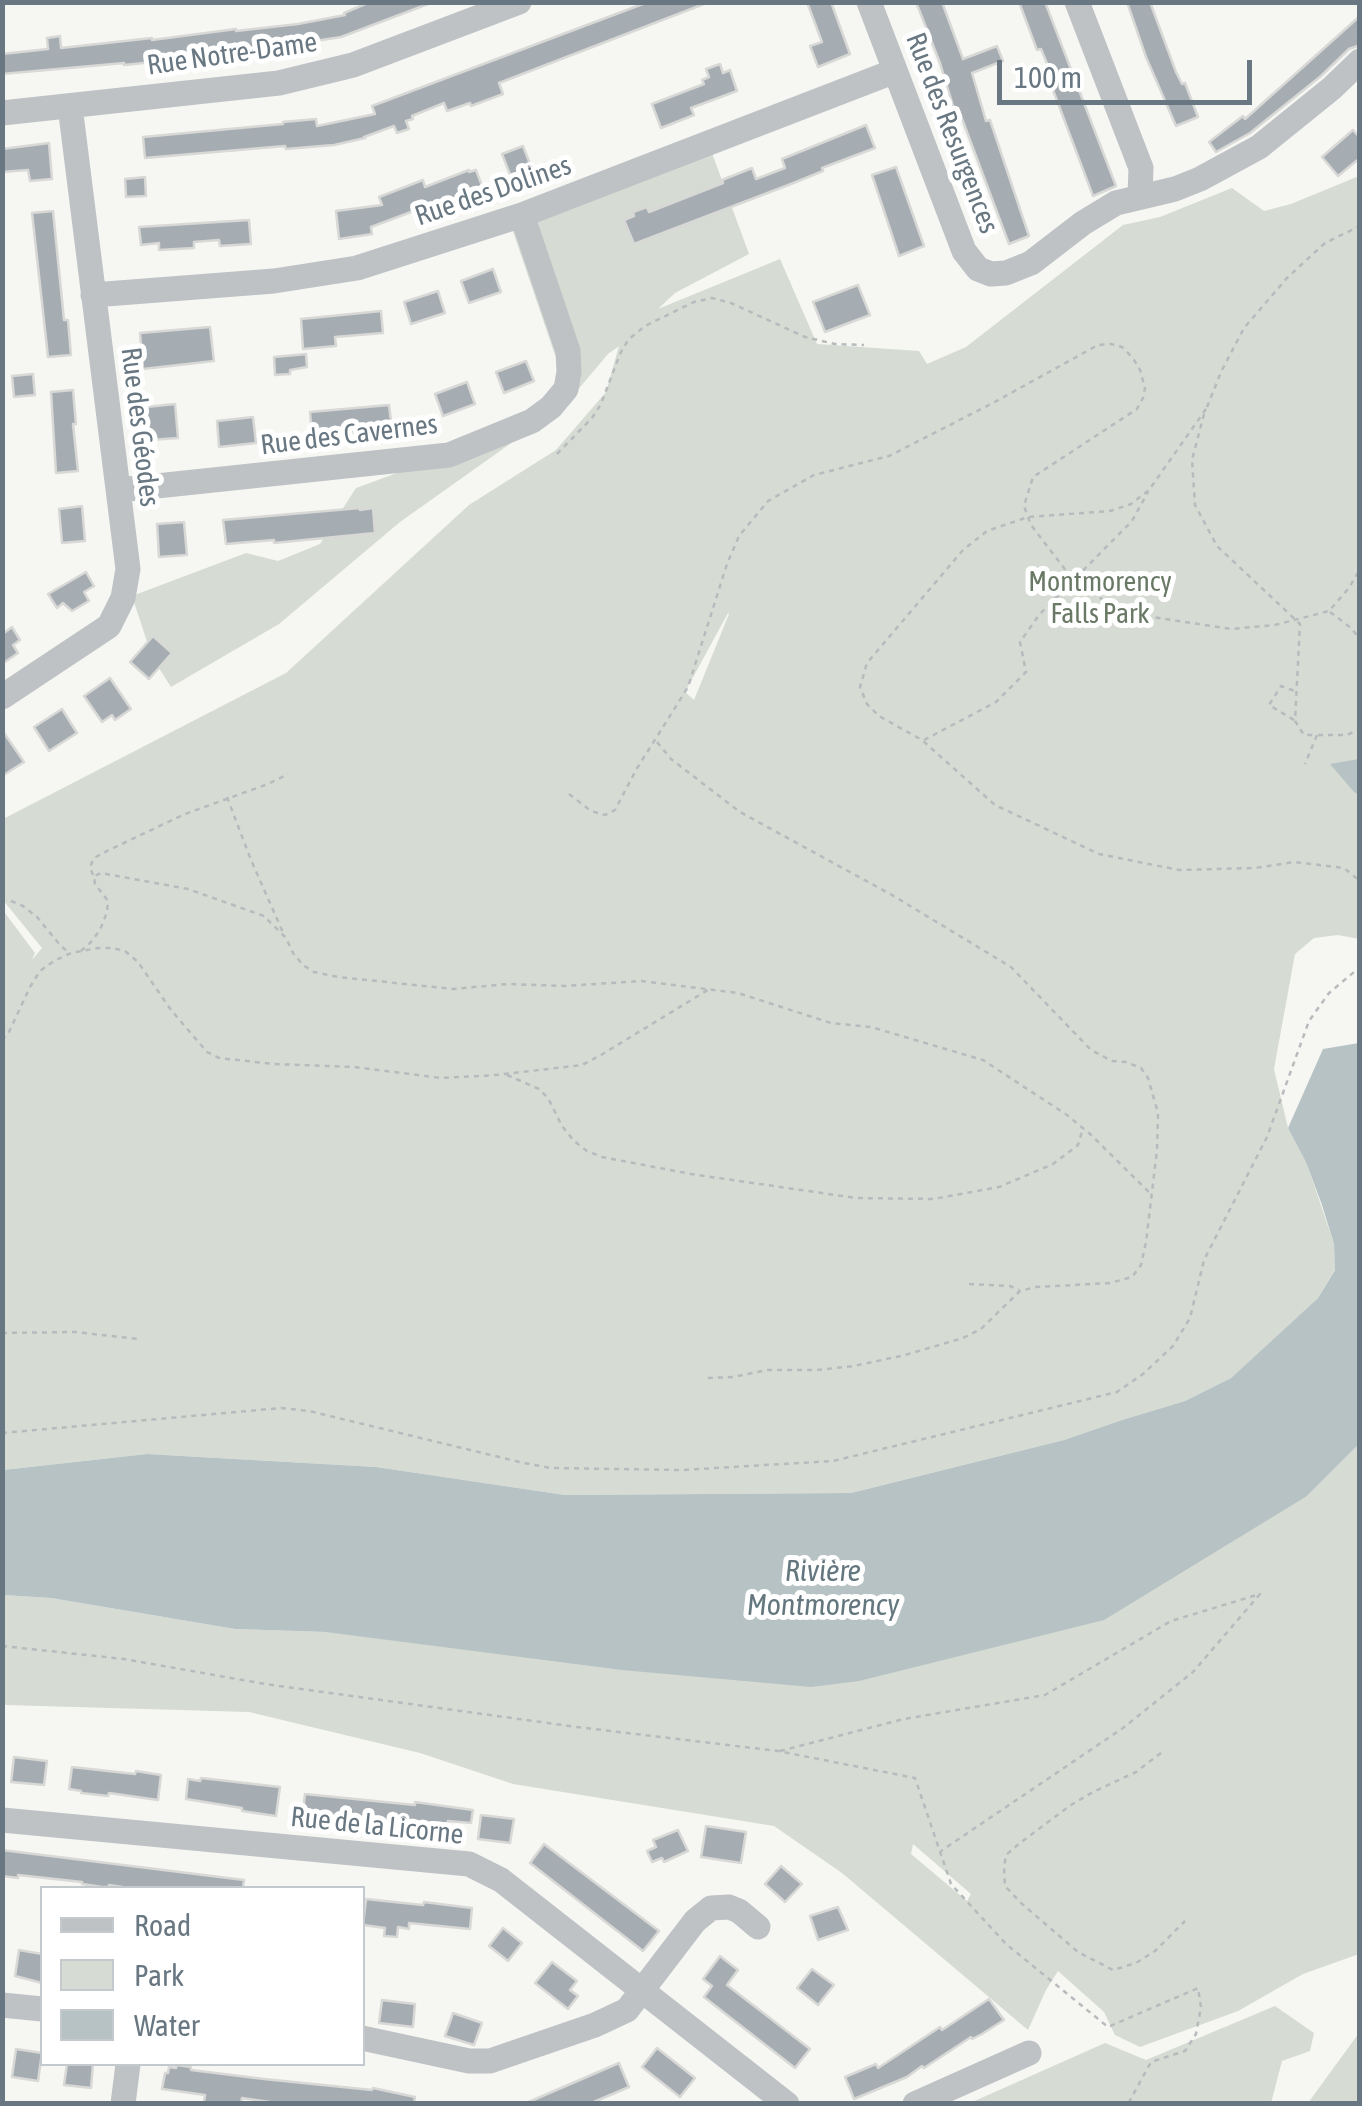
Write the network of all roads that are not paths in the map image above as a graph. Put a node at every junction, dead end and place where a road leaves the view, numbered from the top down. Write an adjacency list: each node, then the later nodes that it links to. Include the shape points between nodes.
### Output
1 (519, 2): 6 (street, Rue Notre-Dame, via 353,65 298,78)
2 (869, 2): 5 (street, Rue des Resurgences)
3 (1077, 2): 8 (street, via 1142,168)
4 (1360, 61): 8 (street, via 1259,147 1200,179)
5 (894, 71): 8 (street, Rue des Resurgences, via 964,251 978,270 1006,273 1032,263 1083,223); 9 (street, Rue des Dolines)
6 (70, 106): 7 (street, Rue Notre-Dame); 10 (street, Rue des Géodes)
7 (2, 113)
8 (1140, 196)
9 (522, 215): 10 (street, Rue des Dolines, via 357,268); 11 (street, Rue des Cavernes, via 568,351 566,389 552,407 449,456)
10 (93, 294): 11 (street, Rue des Géodes)
11 (119, 490): 12 (street, Rue des Géodes, via 128,570 109,626)
12 (2, 696)
13 (2, 1820): 15 (street, Rue de la Licorne, via 470,1864 501,1880)
14 (758, 1927): 15 (street, via 739,1911 711,1908)
15 (643, 1991): 18 (street, via 627,2010 595,2025 490,2062); 22 (street, Rue de la Licorne)
16 (2, 2005): 17 (street)
17 (40, 2008)
18 (365, 2039)
19 (1029, 2054): 23 (street)
20 (128, 2066): 21 (street)
21 (123, 2104)
22 (787, 2104)
23 (915, 2104)

